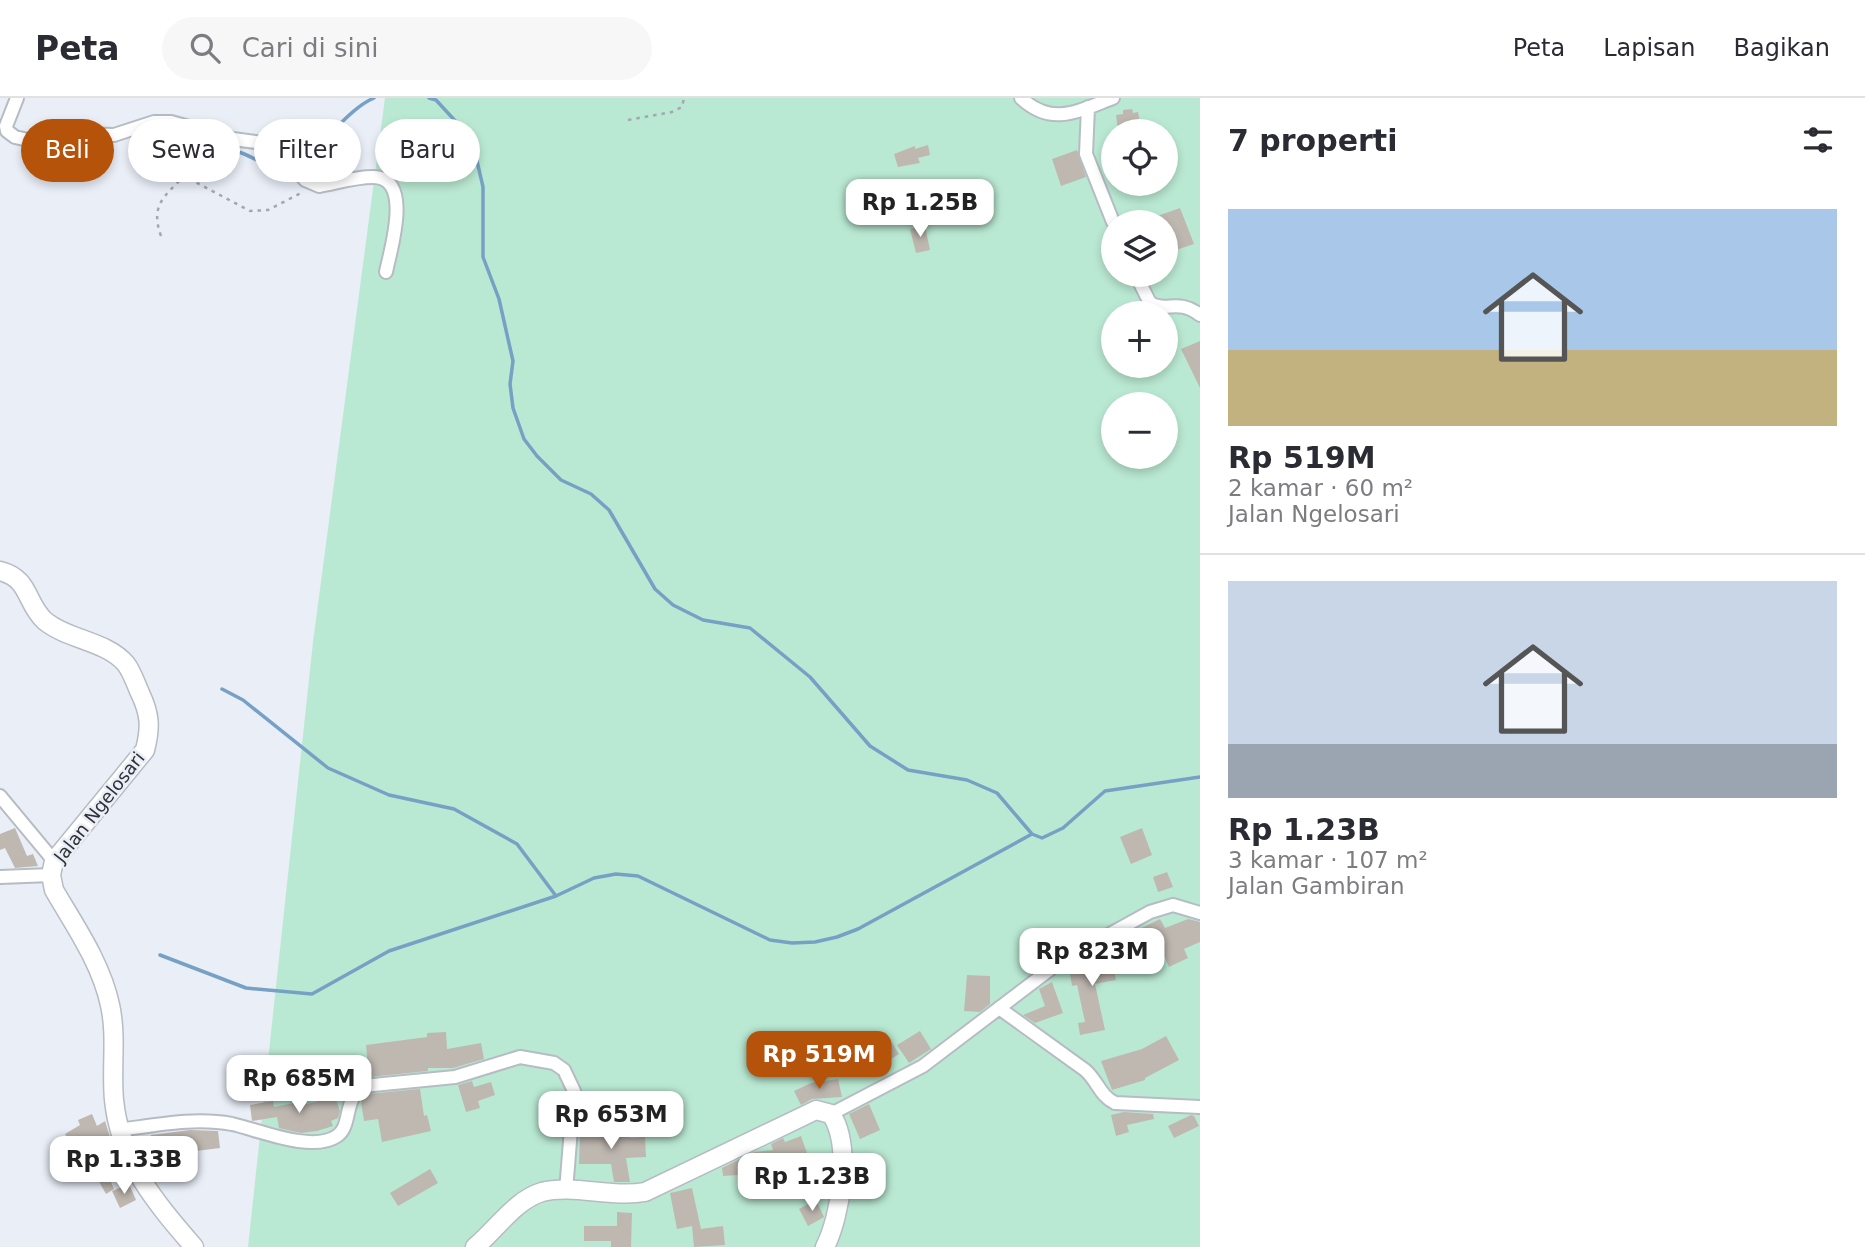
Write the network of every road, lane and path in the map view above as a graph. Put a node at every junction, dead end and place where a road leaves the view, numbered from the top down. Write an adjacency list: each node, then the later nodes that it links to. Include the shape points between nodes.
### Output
1 (18, 98): 7 (street, via 6,126 15,137 28,140)
2 (684, 98): 6 (path, via 678,110)
3 (1021, 98): 5 (street, via 1034,110 1058,116)
4 (1112, 98): 5 (street)
5 (1088, 107): 12 (street, via 1086,154)
6 (628, 120)
7 (128, 131)
8 (240, 140): 11 (street, via 287,149 292,163)
9 (178, 182): 13 (path, via 156,212)
10 (195, 182): 11 (path, via 259,212 302,193)
11 (311, 184): 14 (street, via 375,176 385,181 398,209)
12 (1108, 210)
13 (161, 236)
14 (386, 272)
15 (1142, 287): 16 (street, via 1150,303 1185,306)
16 (1200, 315)
17 (0, 571): 19 (street, Jalan Ngelosari, via 23,584 37,611 50,624 125,664 144,701 151,729 145,750)
18 (0, 796): 19 (street)
19 (52, 868): 20 (street); 25 (street, Jalan Ngelosari, via 54,890 103,980 110,1004 114,1102)
20 (0, 877)
21 (1200, 914): 22 (street, via 1173,905 1150,912 1061,961)
22 (999, 1008): 23 (street, via 1085,1070 1115,1103); 24 (street, via 923,1066)
23 (1200, 1107)
24 (831, 1114): 26 (street, via 807,1113 645,1192 625,1196); 29 (street, via 840,1135 841,1181)
25 (120, 1130): 26 (street, via 211,1122 301,1142 325,1140 341,1133 350,1100 363,1086 455,1077 534,1057 564,1070 574,1091); 27 (street, Jalan Ngelosari, via 141,1181)
26 (566, 1191): 28 (street, via 542,1192 522,1203)
27 (194, 1247)
28 (475, 1247)
29 (825, 1247)

